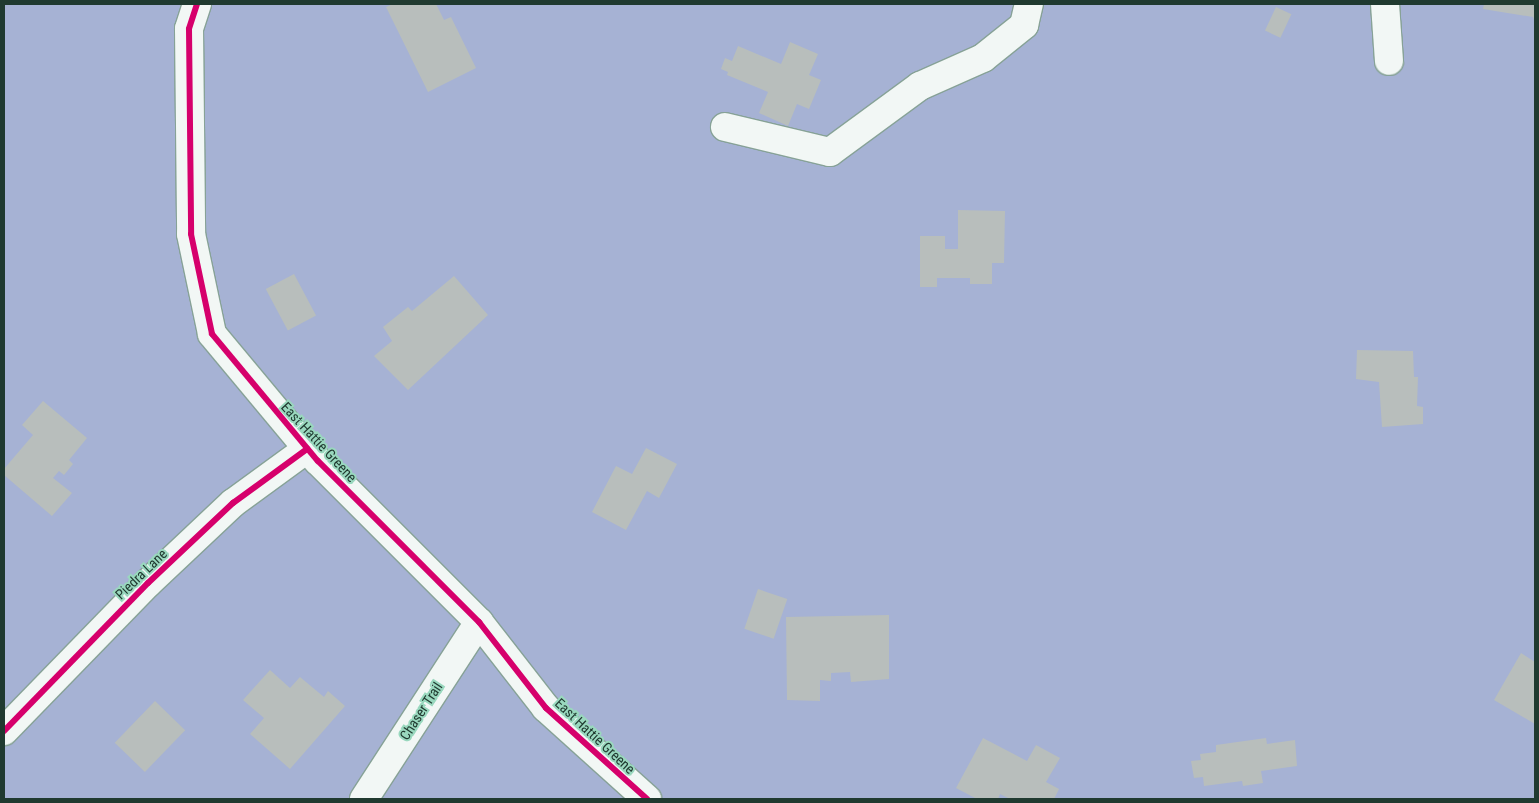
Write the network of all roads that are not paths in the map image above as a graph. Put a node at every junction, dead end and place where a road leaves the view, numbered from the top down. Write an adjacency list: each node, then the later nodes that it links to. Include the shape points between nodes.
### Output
1 (197, 4): 6 (street, East Hattie Greene, via 189,29 191,234 212,334)
2 (1029, 4): 5 (street, via 1024,25 983,58 920,86 830,152)
3 (1385, 4): 4 (street)
4 (1388, 61)
5 (725, 127)
6 (307, 449): 7 (street, East Hattie Greene); 8 (street, Piedra Lane, via 219,516 148,583)
7 (479, 622): 9 (street, Chaser Trail); 10 (street, East Hattie Greene, via 546,708)
8 (4, 731)
9 (364, 799)
10 (647, 799)

